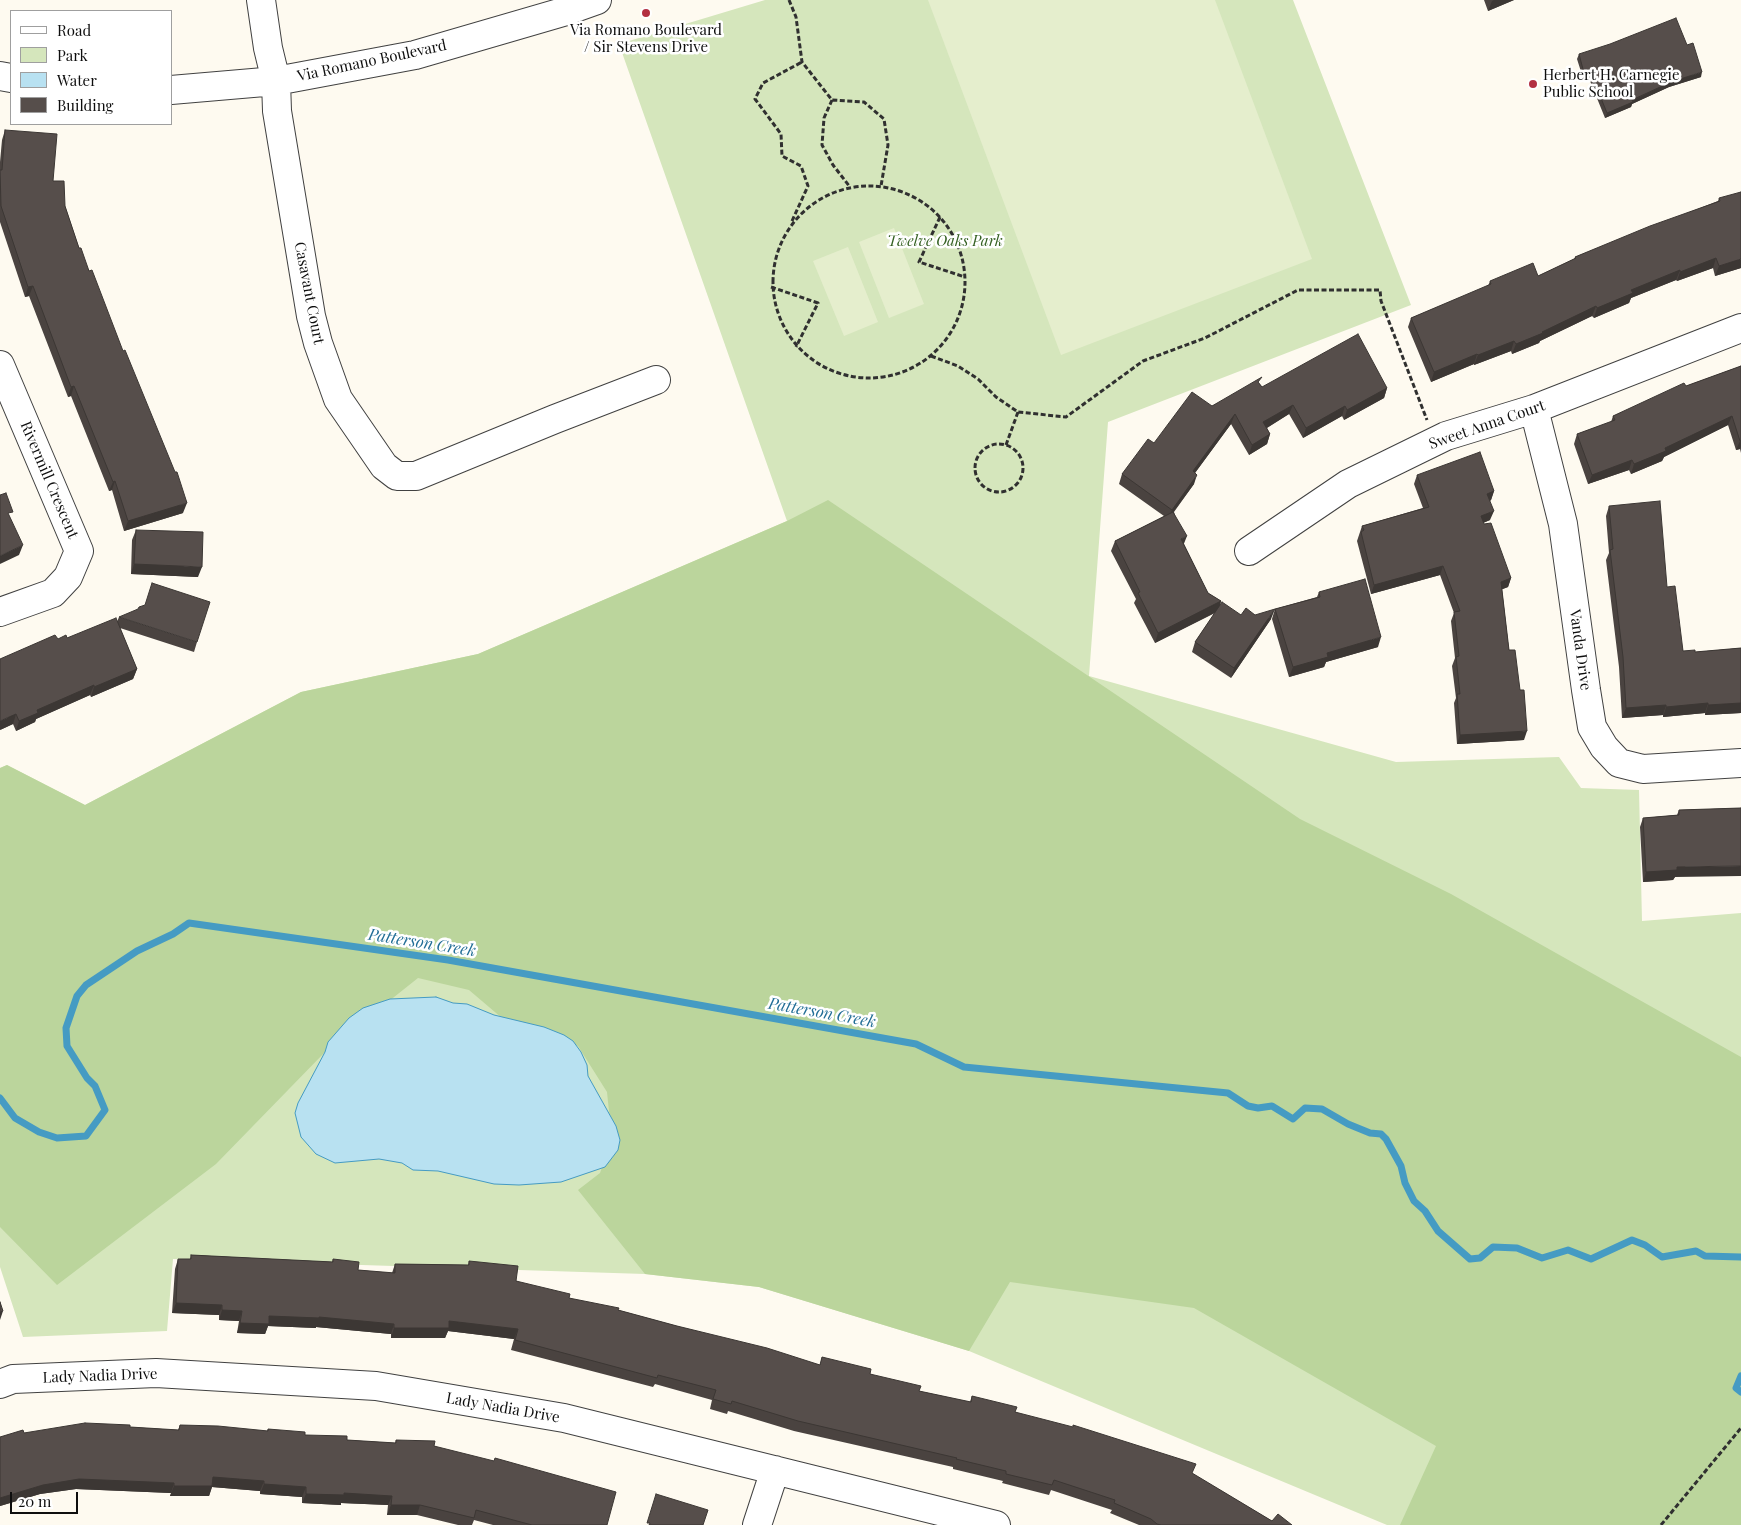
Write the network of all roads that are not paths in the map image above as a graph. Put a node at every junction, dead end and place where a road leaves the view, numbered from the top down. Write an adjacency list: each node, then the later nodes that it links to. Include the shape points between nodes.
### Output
1 (261, 0): 4 (street, Casavant Court)
2 (597, 0): 3 (street, Via Romano Boulevard)
3 (564, 5): 4 (street, Via Romano Boulevard, via 415,55)
4 (276, 81): 5 (street, Via Romano Boulevard); 8 (street, Casavant Court, via 276,111 318,343 338,399 392,473 416,476)
5 (172, 90)
6 (1741, 328): 9 (street, Sweet Anna Court)
7 (0, 365): 11 (street, Rivermill Crescent, via 80,551 68,578 52,593)
8 (656, 380)
9 (1534, 409): 10 (street, Sweet Anna Court, via 1438,440 1348,484); 12 (street, Vanda Drive, via 1563,524 1592,727 1619,763 1644,769)
10 (1249, 551)
11 (0, 612)
12 (1741, 763)
13 (0, 1384): 14 (street, Lady Nadia Drive, via 12,1379 156,1373 376,1386 564,1418)
14 (775, 1470): 15 (street); 16 (street, Lady Nadia Drive)
15 (757, 1525)
16 (996, 1525)

